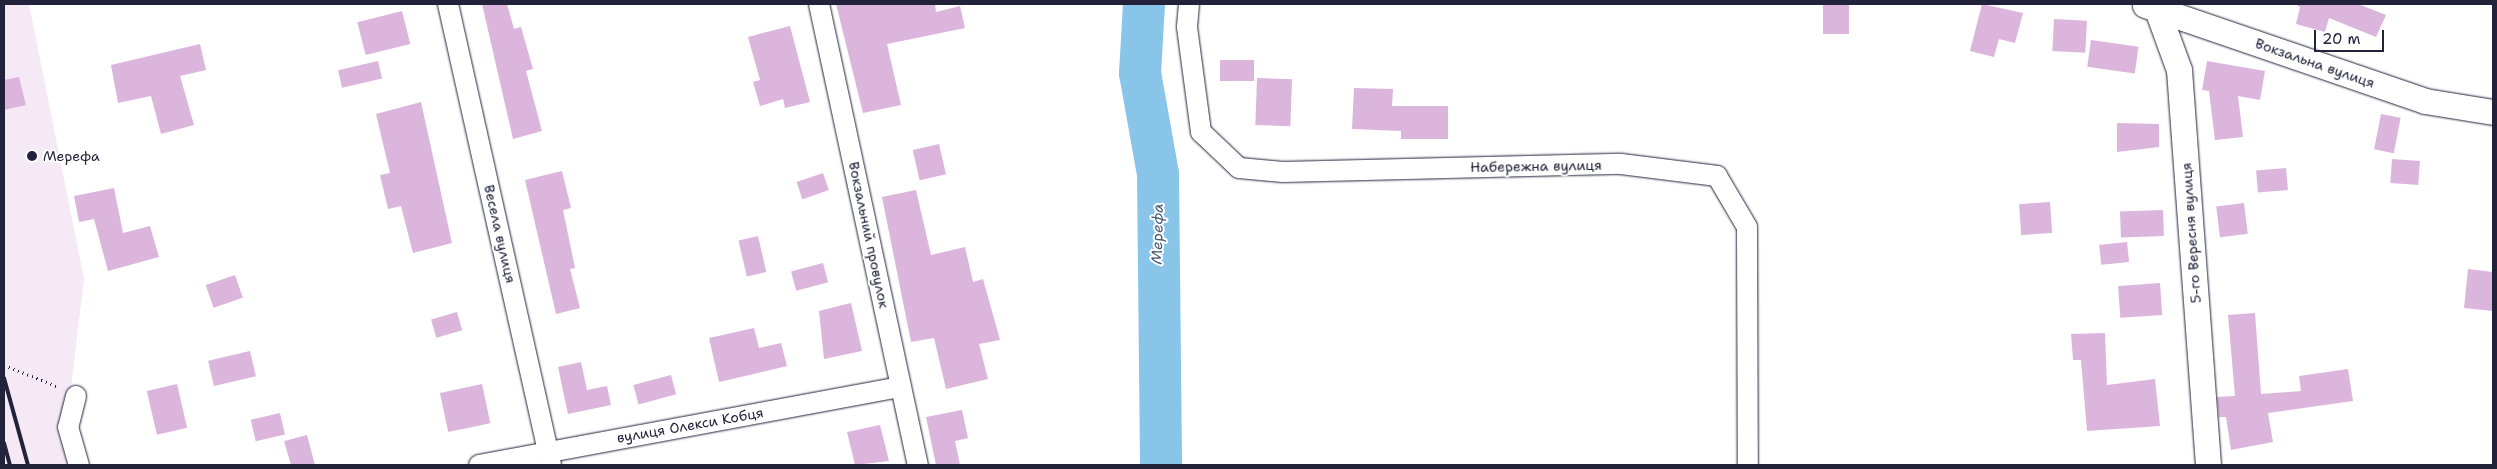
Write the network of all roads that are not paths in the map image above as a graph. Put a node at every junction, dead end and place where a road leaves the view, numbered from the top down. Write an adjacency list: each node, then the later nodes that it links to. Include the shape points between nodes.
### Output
1 (448, 4): 8 (street, Весела вулиця)
2 (819, 4): 6 (street, Вокзальний провулок)
3 (1190, 4): 12 (street, Набережна вулиця, via 1187,27 1201,132 1239,168 1283,172 1620,164 1717,176 1748,227)
4 (2149, 5): 5 (street, Вокзальна вулиця, via 2425,101); 13 (street, 5-го Вересня вулиця, via 2179,70)
5 (2493, 112)
6 (901, 387): 8 (street, вулиця Олекси Кобця); 11 (street, Вокзальний провулок)
7 (76, 396): 9 (street, via 68,427)
8 (550, 458): 10 (street, вулиця Олекси Кобця)
9 (79, 465)
10 (479, 465)
11 (918, 465)
12 (1748, 465)
13 (2208, 465)

